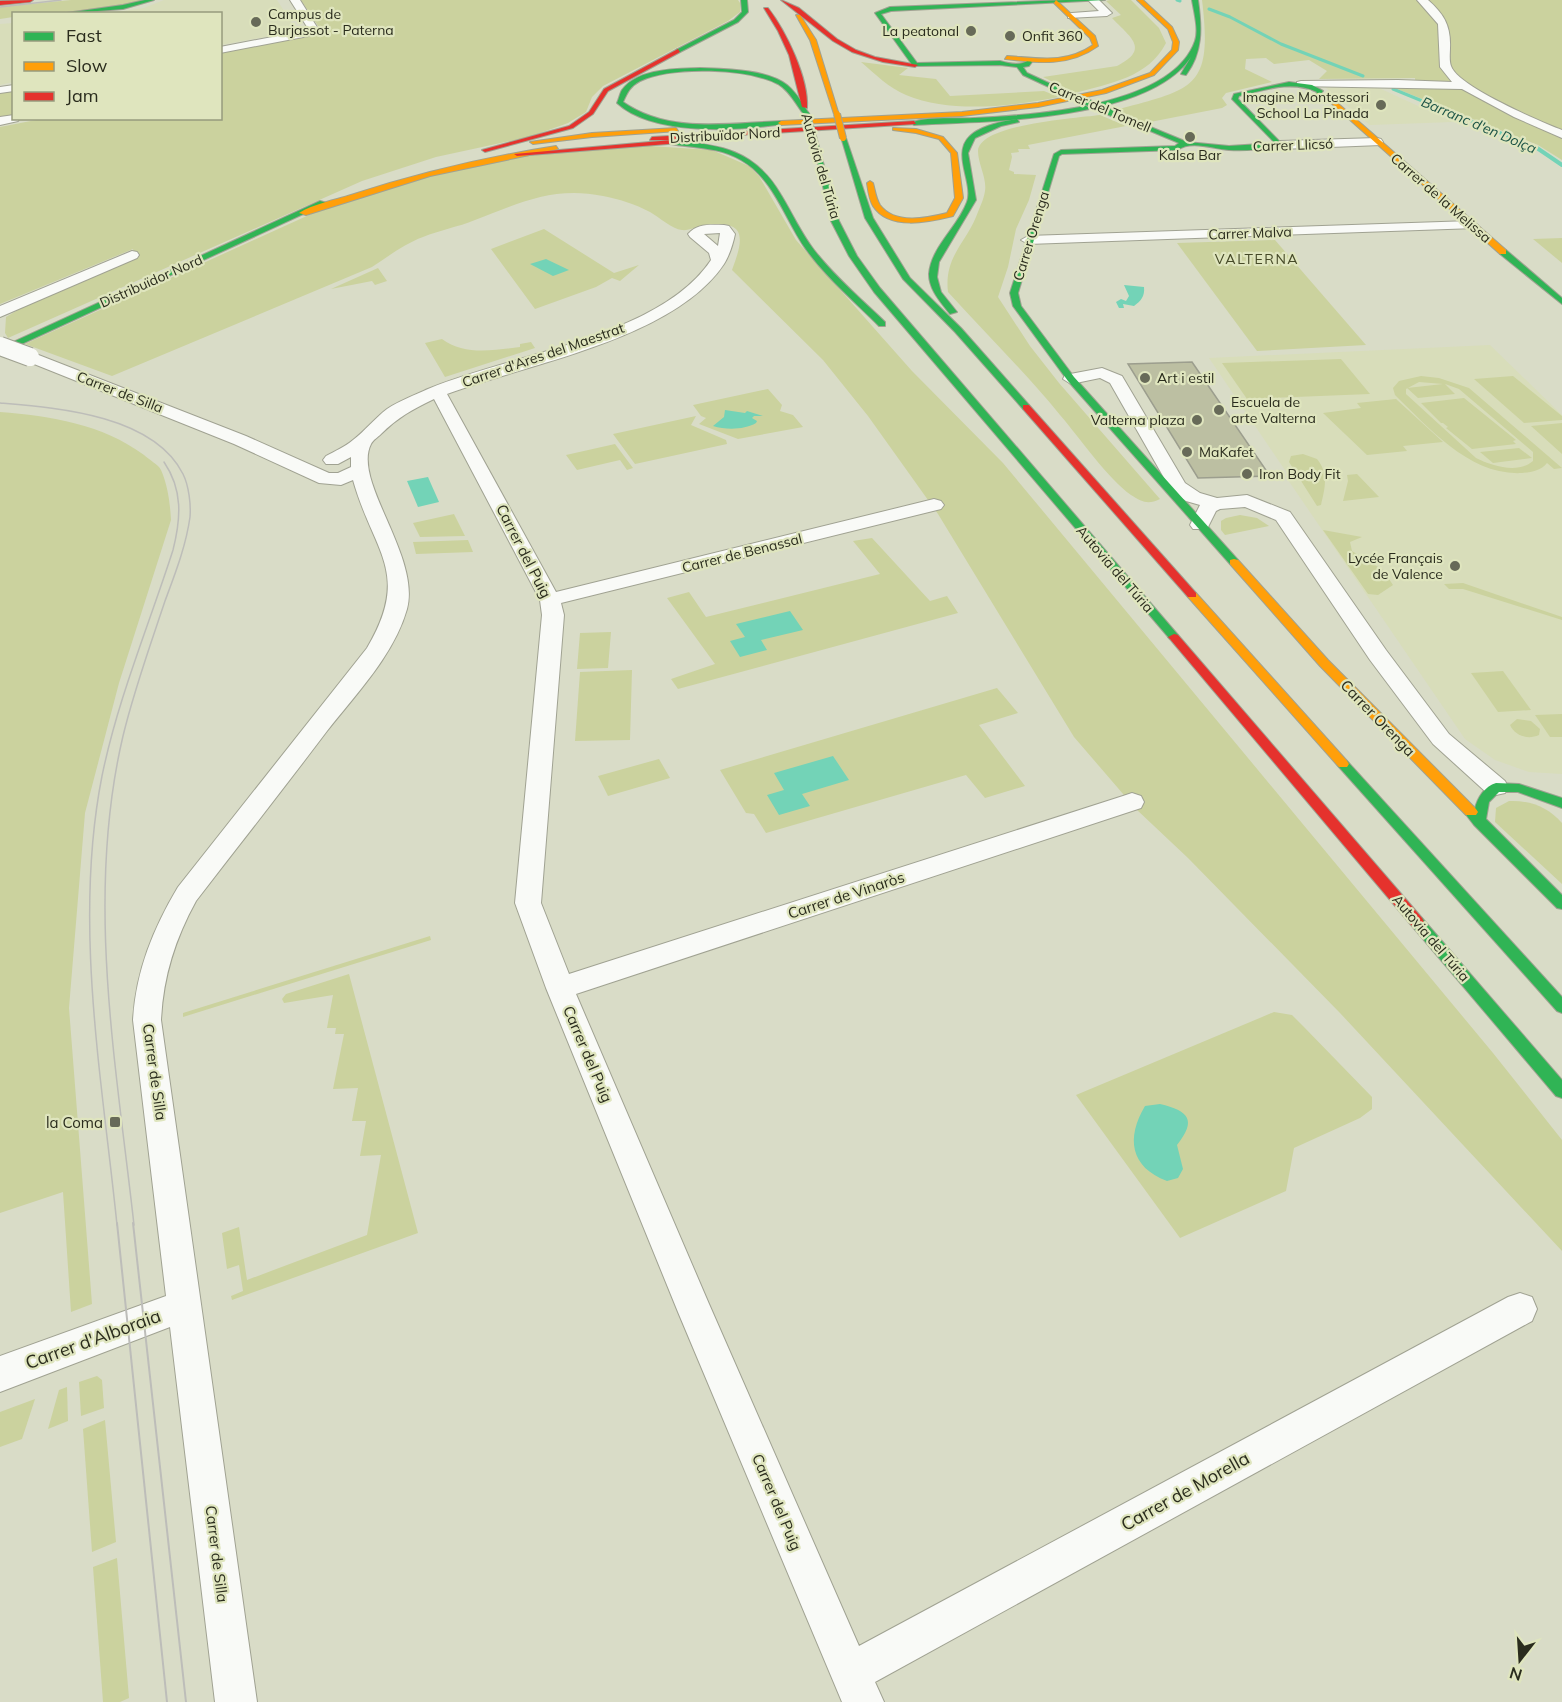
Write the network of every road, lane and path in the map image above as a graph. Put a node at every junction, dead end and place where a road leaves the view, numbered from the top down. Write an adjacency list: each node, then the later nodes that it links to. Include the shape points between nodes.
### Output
1 (30, 0): 13 (main road)
2 (151, 0): 14 (main road)
3 (294, 0): 17 (street, via 315,32)
4 (744, 0): 31 (main road, via 745,12 736,21 606,90 591,113 571,127)
5 (755, 0): 25 (main road, Autovia del Túria, via 774,17 788,41)
6 (782, 0): 19 (main road, via 797,6 825,32 862,56); 33 (main road, Autovia del Túria, bridge, via 797,14 813,40)
7 (1093, 0): 8 (main road); 12 (main road); 15 (street, via 1107,13)
8 (1102, 0)
9 (1140, 0): 25 (main road, Distribuïdor Nord, via 1168,26 1176,48 1165,65 1131,84 1096,96 1027,108)
10 (1195, 0): 16 (main road, via 1199,24)
11 (1422, 0): 23 (street, via 1443,20 1445,68)
12 (1056, 2): 15 (main road); 19 (main road, via 878,13)
13 (0, 3)
14 (77, 12)
15 (1072, 16): 18 (main road, via 1096,45 1090,51 1058,60)
16 (1196, 44): 32 (main road, Distribuïdor Nord, via 1187,62 1163,81 1115,99 1055,112 631,140); 41 (main road, via 1189,69 1176,81 1144,95 1085,111 999,124 972,137 965,153 972,200 935,262 933,277 937,292 958,319)
17 (222, 50)
18 (1024, 64): 19 (main road); 29 (main road, Carrer del Tomell, bridge, via 1025,74)
19 (915, 65)
20 (1331, 83): 21 (street); 23 (street); 24 (street)
21 (1301, 84): 22 (main road); 24 (main road)
22 (1277, 87): 24 (main road, via 1296,96); 30 (main road, via 1236,95 1236,99)
23 (1464, 87): 26 (street)
24 (1317, 91): 28 (main road, Carrer de la Melissa)
25 (812, 118): 25 (main road, via 709,125 666,122 626,109 620,97 622,91 641,79 696,70 727,70 780,82); 31 (main road, Distribuïdor Nord, via 592,135); 46 (main road, Autovia del Túria, bridge, via 835,221 853,256)
26 (1562, 134)
27 (652, 142): 32 (main road); 33 (main road, via 865,129 916,131 941,138 954,153 959,198 950,214 932,220 888,214 878,206 869,181); 42 (main road, via 706,146 742,155 754,164 764,173 806,242)
28 (1377, 142): 30 (street, Carrer Llicsó); 35 (main road, Carrer de la Melissa)
29 (1181, 145): 30 (main road, Carrer Llicsó); 36 (main road, Carrer Orenga, via 1056,155)
30 (1280, 145)
31 (485, 150): 34 (main road, Distribuïdor Nord, via 392,173)
32 (517, 154): 34 (main road, Distribuïdor Nord, via 402,179)
33 (852, 168): 41 (main road, Autovia del Túria, via 869,218 907,279)
34 (303, 213): 45 (main road, Distribuïdor Nord)
35 (1471, 225): 36 (street, Carrer Malva); 39 (main road, Carrer de la Melissa)
36 (1028, 240): 47 (main road, Carrer Orenga, via 1014,293 1017,306)
37 (132, 255): 40 (street)
38 (719, 261): 48 (street, Carrer d'Ares del Maestrat, via 663,310)
39 (1562, 302)
40 (0, 312)
41 (958, 330): 65 (main road, Autovia del Túria)
42 (893, 335)
43 (0, 346): 51 (street, Carrer de Silla, bridge, via 240,440)
44 (909, 348): 46 (main road)
45 (0, 351)
46 (943, 369): 66 (main road, Autovia del Túria)
47 (1071, 379): 52 (street, via 1102,373 1116,380 1178,486 1193,497); 55 (main road, Carrer Orenga)
48 (437, 392): 49 (street, Carrer d'Ares del Maestrat, via 403,407); 56 (street, Carrer del Puig)
49 (362, 442): 50 (street); 51 (street, Carrer d'Ares del Maestrat)
50 (359, 466): 51 (street, via 341,479); 54 (street, Carrer de Silla)
51 (326, 468): 54 (street, Carrer de Silla)
52 (1216, 504): 55 (street, via 1208,508); 57 (street, via 1247,501 1283,516 1378,655 1442,739)
53 (934, 505): 56 (street, Carrer de Benassal, via 598,594)
54 (376, 520): 67 (street, Carrer de Silla, via 398,570 396,610 385,636 352,686 187,894 166,932 153,969 147,1020)
55 (1200, 525): 60 (main road, Carrer Orenga, via 1324,663)
56 (550, 600): 64 (street, Carrer del Puig, via 553,615 528,903)
57 (1496, 787): 59 (main road, via 1519,788); 60 (main road, via 1483,801)
58 (1132, 802): 64 (street, Carrer de Vinaròs)
59 (1562, 803)
60 (1479, 822): 61 (main road, Carrer Orenga)
61 (1535, 877): 62 (main road); 63 (main road, Carrer Orenga)
62 (1562, 891)
63 (1562, 904)
64 (560, 988): 70 (street, Carrer del Puig)
65 (1562, 1006)
66 (1562, 1091)
67 (186, 1305): 69 (street, Carrer d'Alboraia); 71 (street, Carrer de Silla)
68 (1520, 1309): 70 (street, Carrer de Morella)
69 (0, 1374)
70 (857, 1688)
71 (236, 1702)

